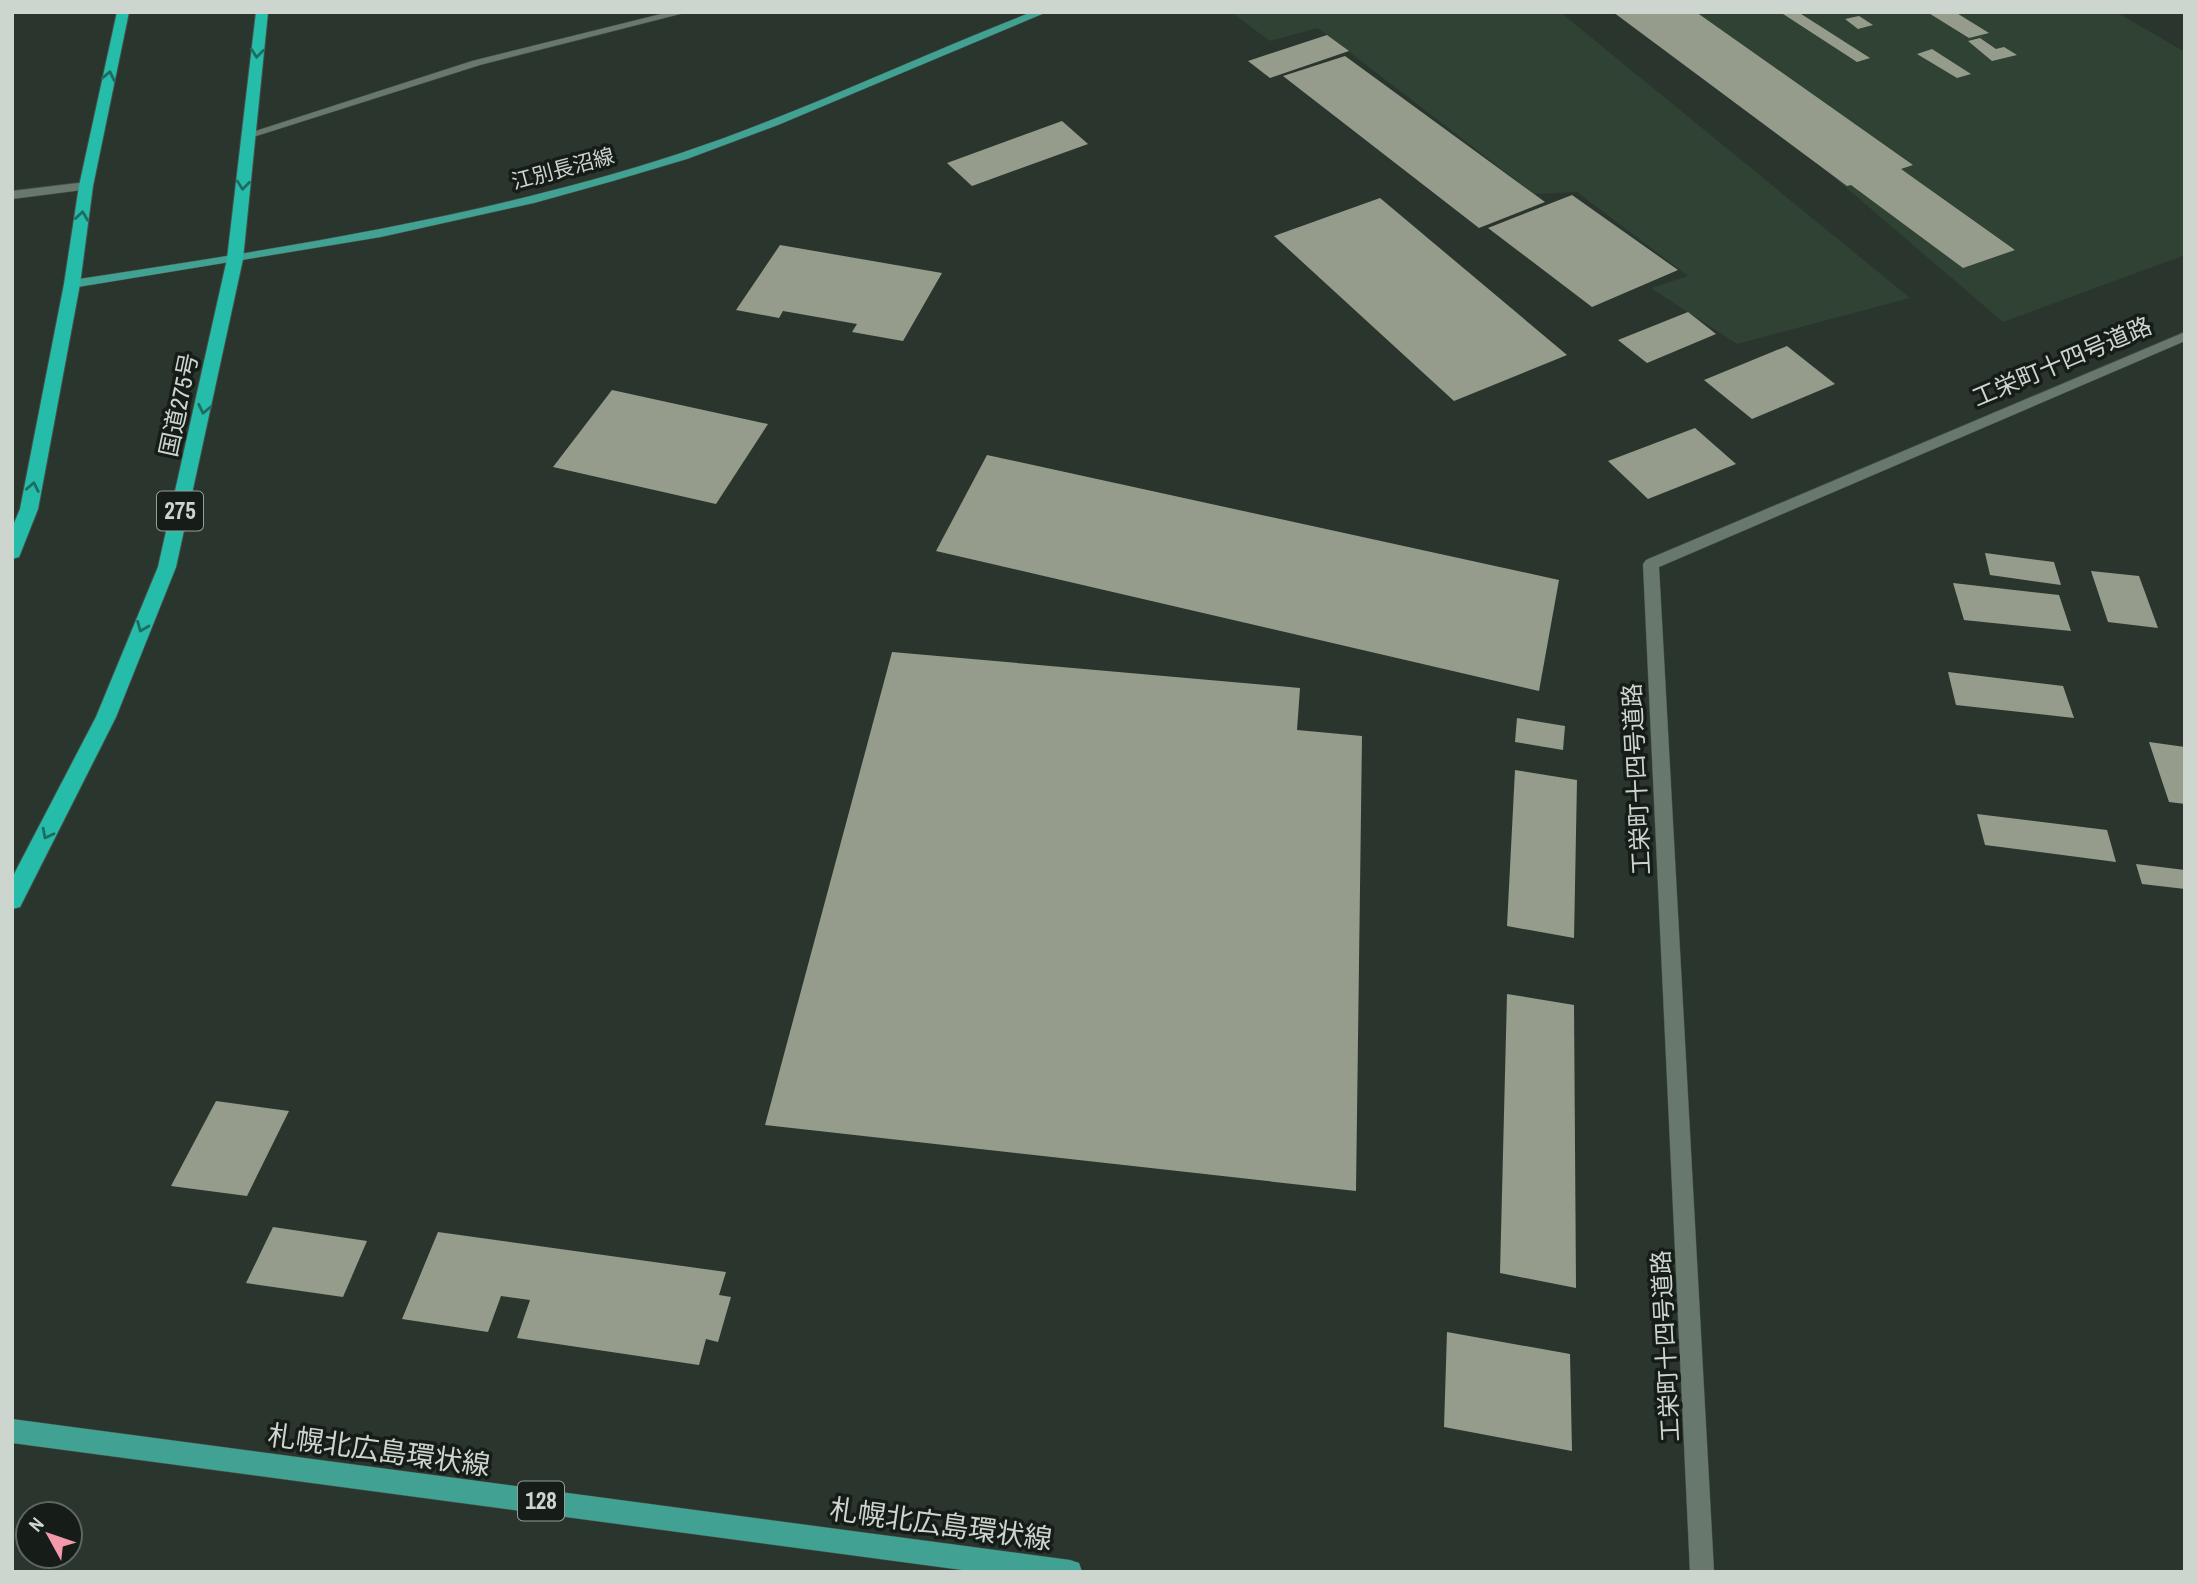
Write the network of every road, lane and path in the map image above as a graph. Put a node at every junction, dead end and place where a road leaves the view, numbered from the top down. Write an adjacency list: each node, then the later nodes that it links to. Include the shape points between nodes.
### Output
1 (123, 12): 6 (highway, one-way to 1)
2 (262, 12): 5 (highway, 国道275号 / 275, one-way to 5)
3 (683, 12): 5 (street, via 476,63)
4 (1042, 12): 8 (main road, 江別長沼線, via 837,98 683,156 547,196)
5 (249, 135): 8 (highway, 国道275号 / 275, one-way to 8)
6 (86, 186): 7 (street); 9 (highway, one-way to 6)
7 (12, 195)
8 (235, 259): 9 (main road, 江別長沼線); 12 (highway, 国道275号 / 275, one-way to 12, via 167,567 106,718)
9 (72, 284): 11 (highway, one-way to 9, via 29,509)
10 (2185, 336): 15 (street, 工栄町十四号道路, via 1651,564)
11 (12, 552)
12 (12, 900)
13 (12, 1431): 14 (main road, 札幌北広島環状線 / 128)
14 (1070, 1572)
15 (1702, 1572)

